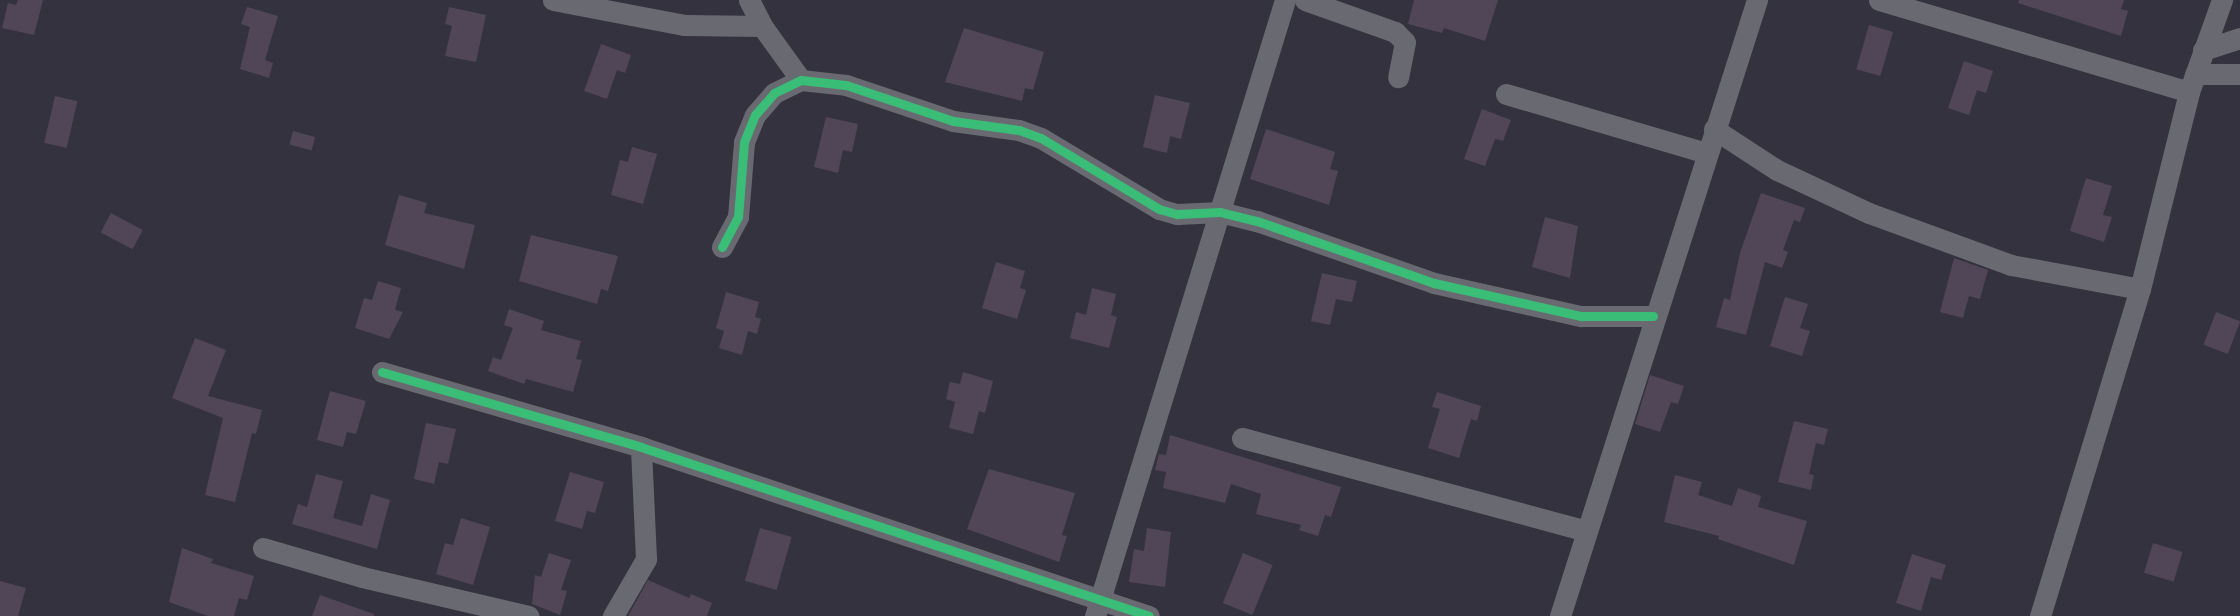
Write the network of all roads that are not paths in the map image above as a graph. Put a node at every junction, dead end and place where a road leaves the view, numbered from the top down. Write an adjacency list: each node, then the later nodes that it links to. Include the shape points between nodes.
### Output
1 (553, 0): 8 (street, via 684,25)
2 (749, 0): 8 (street)
3 (1285, 0): 18 (street)
4 (1305, 0): 12 (street, via 1395,32 1405,42)
5 (1757, 0): 16 (street)
6 (1879, 0): 14 (street)
7 (2222, 0): 10 (street)
8 (762, 26): 13 (street)
9 (2240, 38): 10 (street)
10 (2203, 50): 14 (street)
11 (2240, 74): 14 (street)
12 (1398, 78)
13 (801, 80): 18 (street, via 846,85 953,121 1018,130 1041,138 1159,209 1177,214); 19 (street, via 774,93 755,115 744,142 738,217)
14 (2192, 83): 20 (street)
15 (1506, 94): 17 (street)
16 (1714, 129): 17 (street); 20 (street, via 1777,170 1869,213 2011,265)
17 (1706, 153): 21 (street)
18 (1220, 212): 21 (street, via 1257,221 1434,283 1581,316); 27 (street)
19 (722, 247)
20 (2140, 289): 32 (street)
21 (1653, 316): 25 (street)
22 (382, 372): 24 (street)
23 (1242, 438): 25 (street)
24 (641, 447): 27 (street); 29 (street, via 646,559)
25 (1587, 531): 31 (street)
26 (264, 548): 28 (street, via 362,577)
27 (1097, 608): 30 (street)
28 (528, 616)
29 (613, 616)
30 (1149, 616)
31 (1560, 616)
32 (2040, 616)

